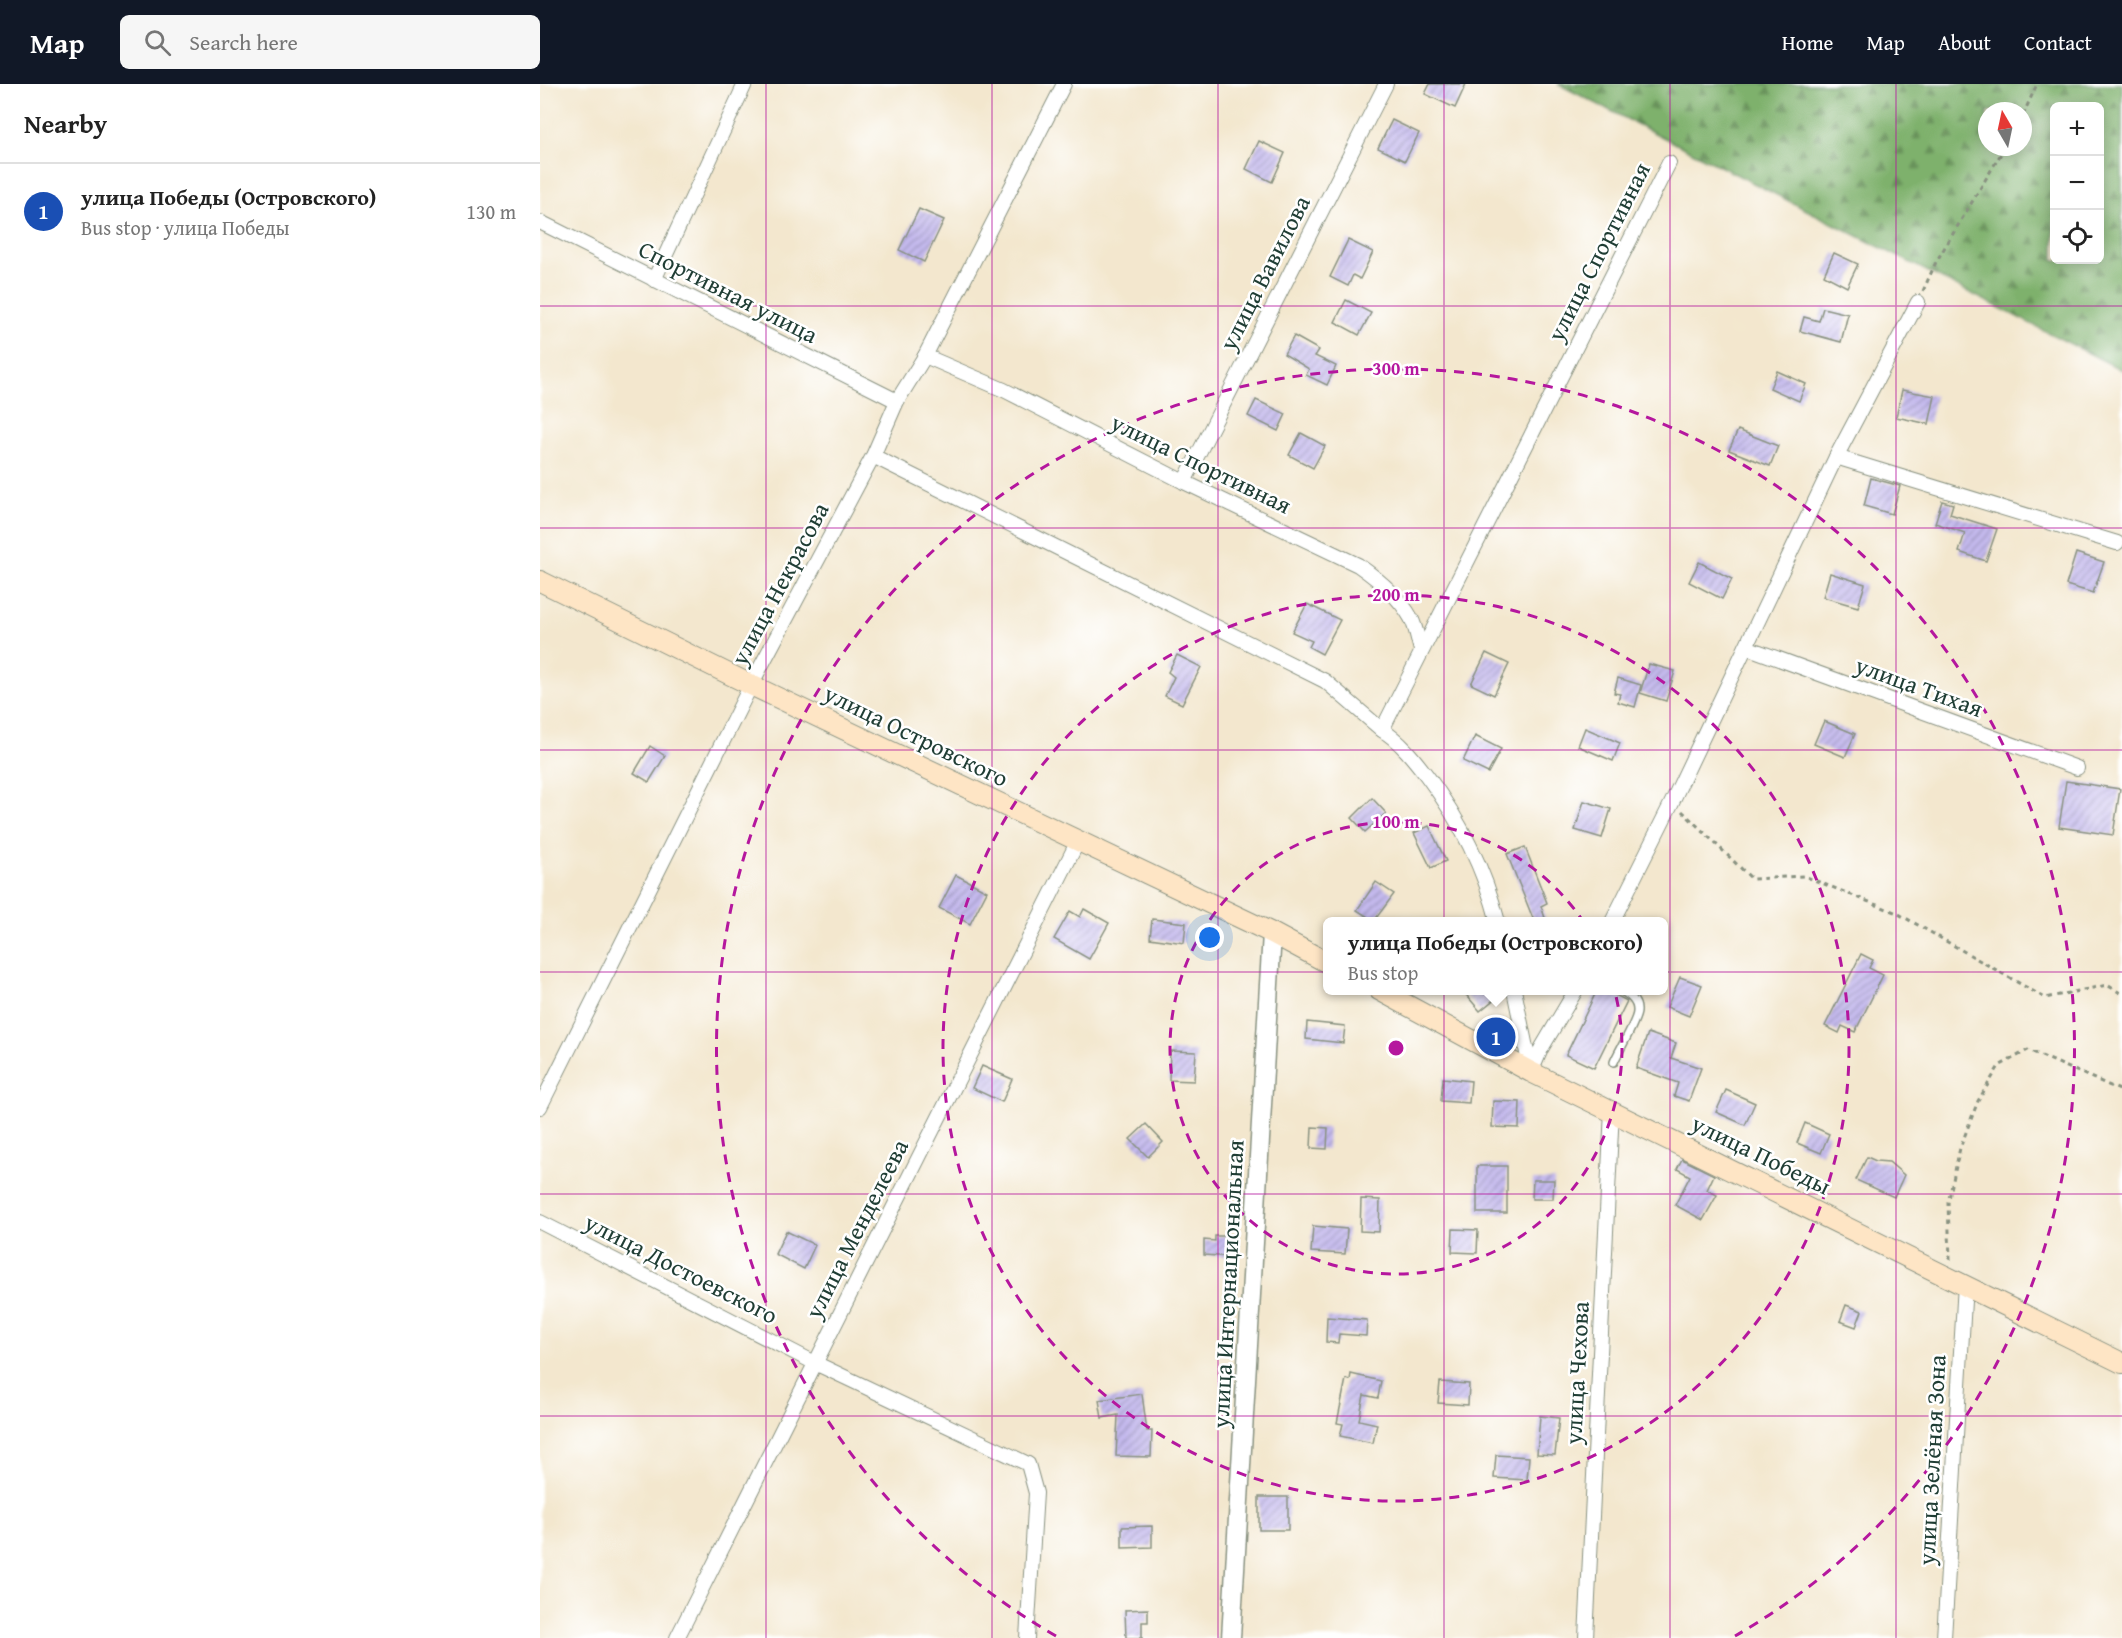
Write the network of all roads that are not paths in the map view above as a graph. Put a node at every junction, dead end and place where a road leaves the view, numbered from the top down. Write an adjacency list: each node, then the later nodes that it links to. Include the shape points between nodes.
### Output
1 (745, 84): 6 (street)
2 (1064, 84): 8 (street, улица Некрасова)
3 (1386, 84): 12 (street, улица Вавилова)
4 (1669, 163): 16 (street, улица Спортивная)
5 (540, 222): 6 (street, Спортивная улица)
6 (654, 280): 9 (street, Спортивная улица)
7 (1918, 302): 11 (street)
8 (925, 356): 9 (street, улица Некрасова); 12 (street, улица Спортивная, via 1004,390)
9 (897, 401): 10 (street, улица Некрасова)
10 (873, 456): 17 (street, улица Некрасова); 18 (street, via 1325,681)
11 (1836, 457): 13 (street); 15 (street)
12 (1184, 482): 16 (street, улица Спортивная, via 1358,565 1378,579 1412,620)
13 (2117, 543)
14 (540, 581): 17 (main road, улица Островского)
15 (1746, 648): 19 (street, улица Тихая); 22 (street)
16 (1421, 650): 18 (street, улица Спортивная)
17 (752, 685): 20 (main road, улица Островского); 31 (street, улица Некрасова)
18 (1382, 730): 21 (street, via 1415,760 1442,797 1467,838)
19 (2078, 768)
20 (1078, 841): 23 (main road, улица Островского); 35 (street, улица Менделеева)
21 (1497, 917)
22 (1614, 917)
23 (1272, 933): 24 (main road); 39 (street, улица Интернациональная)
24 (1323, 960)
25 (1388, 995): 30 (main road, улица Победы)
26 (1515, 995): 30 (street)
27 (1573, 995): 30 (street)
28 (1628, 995): 29 (lane, via 1637,1012)
29 (1614, 1062)
30 (1531, 1072): 32 (main road, улица Победы)
31 (540, 1107)
32 (1612, 1110): 34 (main road, улица Победы); 40 (street, улица Чехова)
33 (540, 1222): 35 (street, улица Достоевского)
34 (1958, 1281): 36 (main road, улица Победы); 41 (street, улица Зелёная Зона)
35 (815, 1363): 37 (street, улица Менделеева); 38 (street, улица Достоевского, via 1028,1464 1036,1493)
36 (2122, 1363)
37 (677, 1638)
38 (1027, 1638)
39 (1231, 1638)
40 (1587, 1638)
41 (1944, 1638)

